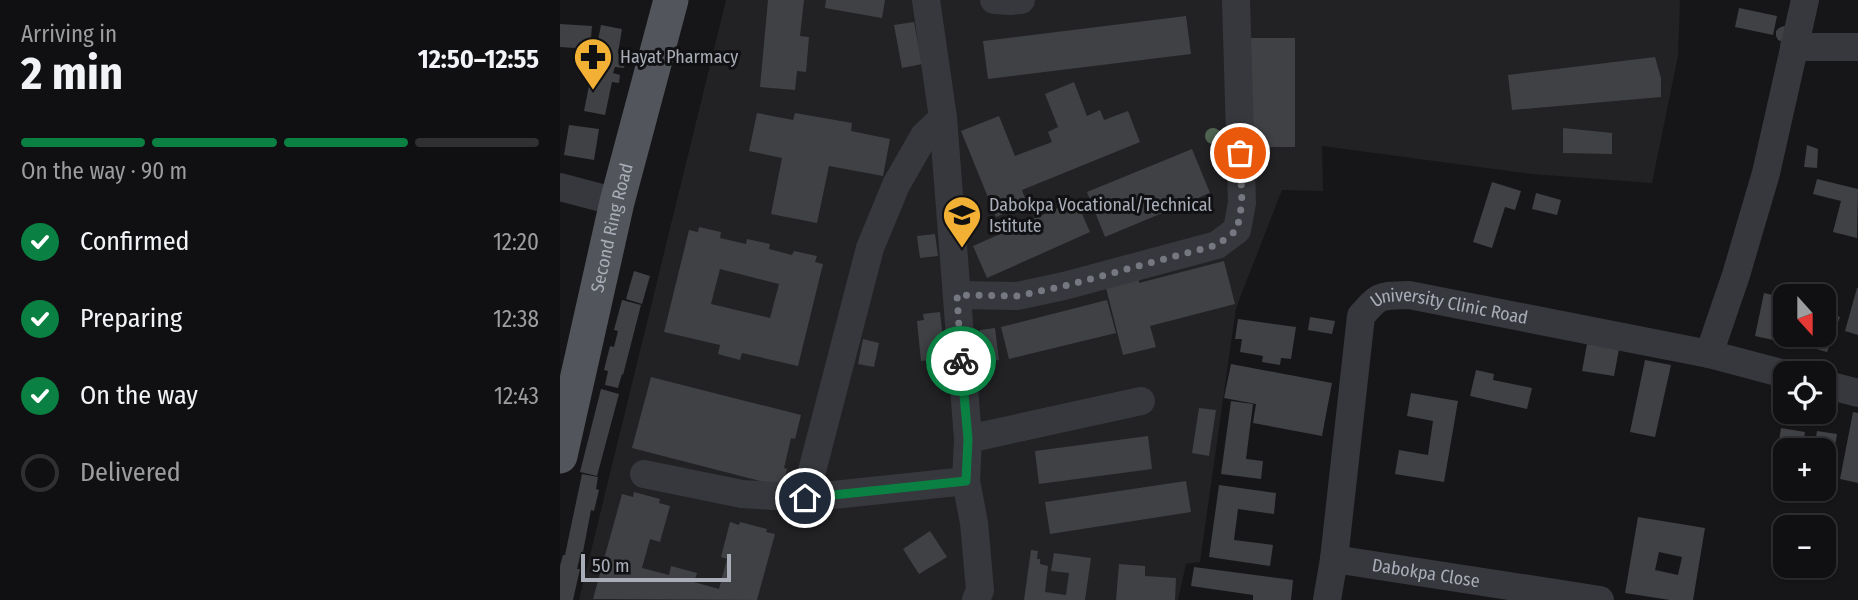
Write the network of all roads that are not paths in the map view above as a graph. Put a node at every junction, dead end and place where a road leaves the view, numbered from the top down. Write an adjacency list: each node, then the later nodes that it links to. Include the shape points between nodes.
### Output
1 (671, 0): 11 (main road, Second Ring Road)
2 (926, 0): 9 (street)
3 (994, 0): 4 (street)
4 (1021, 0)
5 (1236, 0): 12 (street, via 1242,203 1237,230 1217,245 1064,286 1017,296)
6 (1805, 0): 7 (street)
7 (1794, 47): 8 (street); 13 (street, via 1766,173)
8 (1858, 47)
9 (943, 118): 12 (street); 22 (street, via 924,136 896,185 870,248)
10 (560, 187): 11 (street)
11 (617, 202): 19 (main road, Second Ring Road)
12 (957, 295): 18 (street)
13 (1709, 354): 14 (street, University Clinic Road); 23 (street, University Clinic Road, via 1409,295 1377,298 1361,316)
14 (1773, 371)
15 (1836, 387): 16 (street)
16 (1858, 393)
17 (1142, 401): 18 (street)
18 (968, 439): 21 (street)
19 (560, 456)
20 (644, 474): 22 (street, via 742,494)
21 (966, 481): 22 (street); 24 (street, via 980,590)
22 (805, 498)
23 (1334, 559): 25 (street, University Clinic Road); 26 (street, Dabokpa Close)
24 (976, 600)
25 (1327, 600)
26 (1600, 600)

